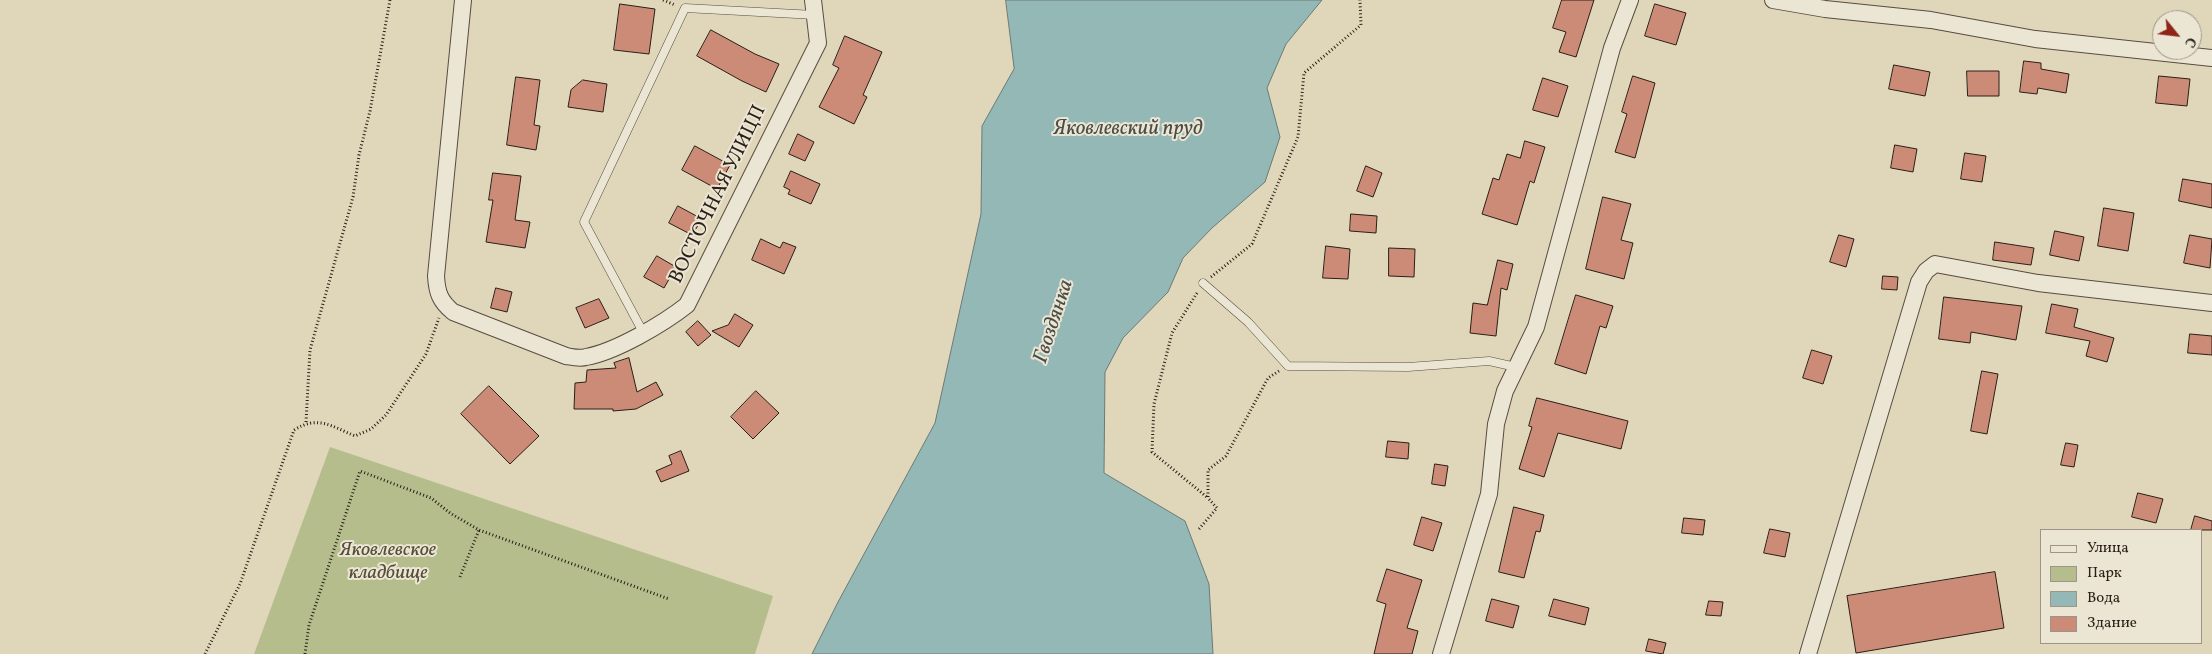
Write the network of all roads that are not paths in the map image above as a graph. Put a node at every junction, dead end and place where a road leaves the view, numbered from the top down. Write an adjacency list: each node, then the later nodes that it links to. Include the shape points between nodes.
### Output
1 (463, 0): 8 (street, ВОСТОЧНАЯ УЛИЦП, via 436,276 437,294 453,312 566,356 585,358)
2 (1630, 0): 9 (street, via 1612,48 1536,327)
3 (1772, 0): 5 (street, via 1931,20 2034,39)
4 (814, 7): 8 (street, ВОСТОЧНАЯ УЛИЦП, via 818,43 696,289 687,305 669,319); 8 (lane, via 685,8 584,222)
5 (2212, 58)
6 (1203, 283): 9 (lane, via 1248,322 1288,366 1408,367 1489,361)
7 (2212, 303): 11 (street, via 2038,283 1935,264 1926,271 1919,282)
8 (643, 332)
9 (1516, 367): 10 (street, via 1496,424 1489,494)
10 (1441, 654)
11 (1808, 654)

